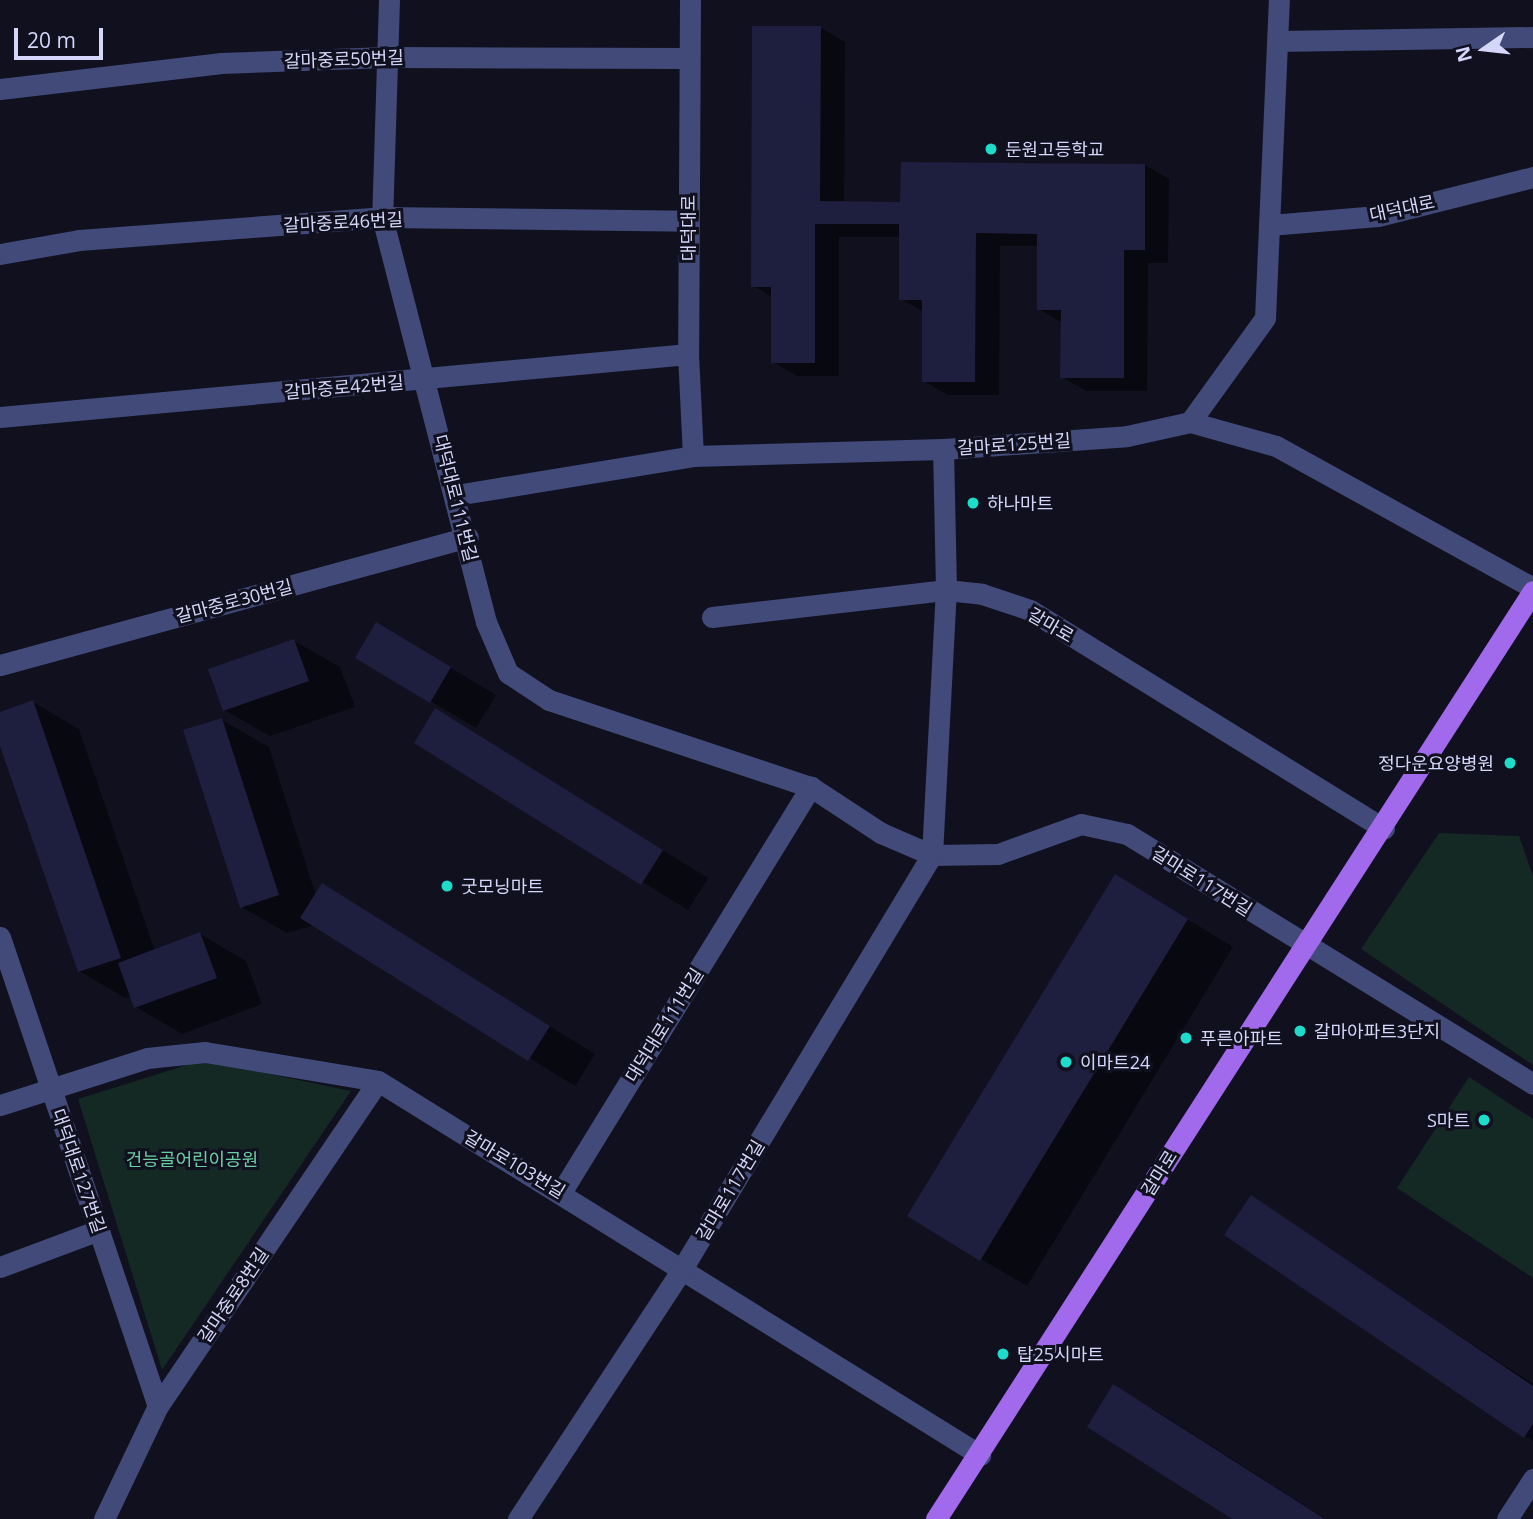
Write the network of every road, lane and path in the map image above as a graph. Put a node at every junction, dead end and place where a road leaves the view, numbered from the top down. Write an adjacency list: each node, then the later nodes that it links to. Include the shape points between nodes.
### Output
1 (389, 0): 6 (street, 대덕대로111번길)
2 (690, 0): 7 (street, 대덕대로)
3 (1279, 0): 5 (street)
4 (1533, 37): 5 (street)
5 (1278, 41): 12 (street)
6 (387, 57): 7 (street, 갈마중로50번길); 8 (street, 갈마중로50번길, via 221,63); 10 (street, 대덕대로111번길)
7 (689, 58): 11 (street, 대덕대로)
8 (0, 89)
9 (1533, 177): 12 (street, 대덕대로, via 1378,216)
10 (382, 217): 11 (street, 갈마중로46번길); 13 (street, 갈마중로46번길, via 79,240); 15 (street, 대덕대로111번길)
11 (688, 221): 14 (street, 대덕대로)
12 (1269, 225): 17 (street, via 1265,318)
13 (0, 254)
14 (688, 354): 15 (street, 갈마중로42번길); 19 (street, 대덕대로)
15 (426, 379): 16 (street, 갈마중로42번길); 20 (street, 대덕대로111번길)
16 (0, 416)
17 (1191, 422): 18 (street, 갈마로125번길, via 1128,436); 22 (street, 갈마로125번길, via 1276,446)
18 (943, 449): 19 (street, 갈마로125번길); 23 (street, 갈마로117번길)
19 (693, 456): 20 (street, 갈마로125번길)
20 (456, 495): 21 (street, 대덕대로111번길)
21 (468, 537): 25 (street, 갈마중로30번길); 26 (street, 대덕대로111번길, via 486,622 508,673 549,700)
22 (1533, 589): 27 (main road, 갈마로)
23 (946, 590): 24 (street, 갈마로); 27 (street, 갈마로, via 982,594 1030,610); 28 (street, 갈마로117번길)
24 (712, 617)
25 (0, 665)
26 (811, 787): 28 (street, 대덕대로111번길, via 881,834); 35 (street, 대덕대로111번길)
27 (1384, 829): 30 (main road, 갈마로)
28 (933, 855): 30 (street, 갈마로117번길, via 998,854 1081,824 1127,834); 38 (street, 갈마로117번길)
29 (0, 937): 33 (street, 대덕대로127번길)
30 (1304, 946): 32 (street, 갈마로117번길); 40 (main road, 갈마로)
31 (378, 1081): 33 (street, 갈마로103번길, via 277,1060 205,1052 147,1058); 35 (street, 갈마로103번길); 39 (street, 갈마중로8번길)
32 (1533, 1084)
33 (50, 1085): 34 (street, 갈마로103번길); 36 (street, 대덕대로127번길)
34 (0, 1105)
35 (562, 1191): 38 (street, 갈마로103번길)
36 (99, 1230): 37 (street); 39 (street, 대덕대로127번길)
37 (0, 1268)
38 (682, 1269): 40 (street, 갈마로103번길); 43 (street, 갈마로117번길)
39 (158, 1406): 42 (street, 갈마중로8번길)
40 (980, 1455): 44 (main road, 갈마로)
41 (1533, 1479): 45 (street)
42 (104, 1519)
43 (518, 1519)
44 (936, 1519)
45 (1507, 1519)

